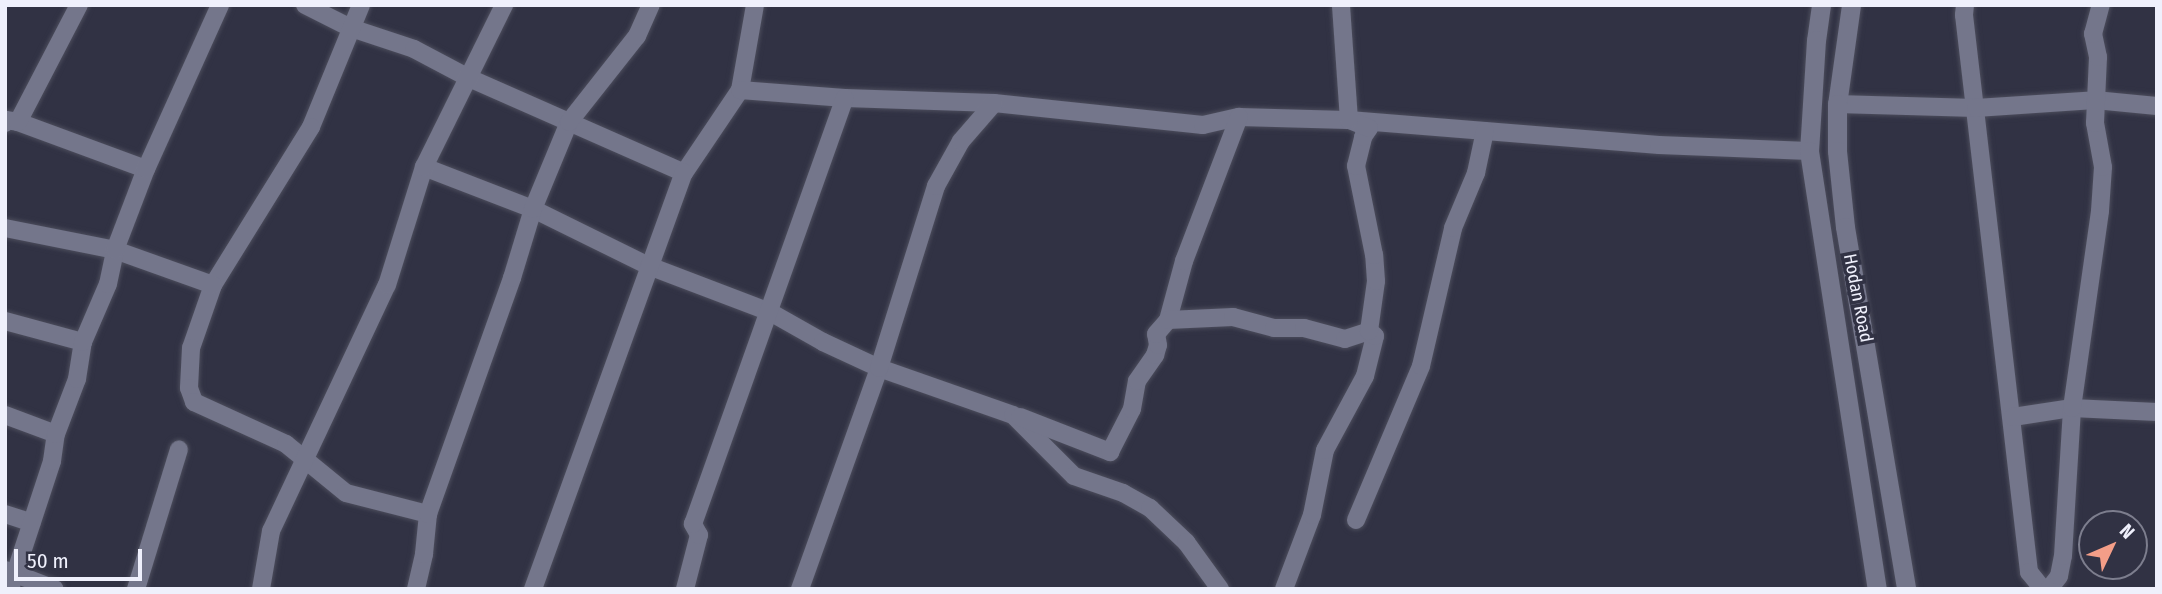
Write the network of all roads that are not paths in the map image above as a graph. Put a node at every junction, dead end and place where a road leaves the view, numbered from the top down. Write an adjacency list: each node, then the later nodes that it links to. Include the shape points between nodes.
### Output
1 (79, 5): 24 (street)
2 (220, 5): 29 (street)
3 (305, 5): 13 (street)
4 (361, 5): 13 (street)
5 (504, 5): 14 (street)
6 (651, 5): 25 (street, via 637,36)
7 (755, 5): 15 (street)
8 (1341, 5): 23 (street)
9 (1821, 5): 27 (main road, Hodan Road)
10 (1852, 5): 19 (main road, Hodan Road)
11 (1965, 5): 21 (street)
12 (2101, 5): 17 (street, via 2093,34 2098,57)
13 (351, 28): 14 (street, via 414,49); 35 (street, via 311,127)
14 (469, 78): 25 (street); 28 (street)
15 (740, 90): 16 (street); 30 (street)
16 (845, 99): 18 (street); 36 (street)
17 (2095, 100): 20 (street); 21 (street); 42 (street, via 2102,188)
18 (994, 103): 22 (street, via 1203,125); 41 (street, via 961,141 936,186)
19 (1837, 104): 21 (street); 65 (main road, Hodan Road, via 1845,227)
20 (2157, 106)
21 (1976, 108): 46 (street)
22 (1239, 117): 23 (street); 37 (street, via 1184,261)
23 (1349, 120): 26 (street); 39 (street, via 1369,128 1356,166 1376,281)
24 (11, 122): 29 (street)
25 (569, 122): 30 (street); 31 (street)
26 (1485, 131): 27 (street); 52 (street, via 1476,173 1453,228 1421,366)
27 (1809, 151): 64 (main road, Hodan Road)
28 (424, 167): 31 (street); 49 (street, via 387,285)
29 (146, 169): 33 (street)
30 (684, 173): 34 (street)
31 (533, 209): 34 (street); 51 (street)
32 (5, 228): 33 (street)
33 (115, 250): 35 (street); 40 (street, via 108,284)
34 (649, 266): 36 (street); 59 (street)
35 (213, 285): 49 (street, via 191,348 189,388 194,402 286,444)
36 (770, 312): 41 (street); 60 (street, via 693,524 699,536)
37 (1168, 320): 39 (street, via 1233,317 1345,339); 43 (street, via 1156,334 1155,355 1137,381 1132,409 1110,452)
38 (5, 321): 40 (street)
39 (1369, 331): 63 (street, via 1375,336 1372,357 1325,450 1312,515)
40 (83, 342): 47 (street, via 77,379)
41 (879, 368): 43 (street); 61 (street)
42 (2072, 408): 44 (street); 46 (street); 67 (street, via 2063,556 2059,576)
43 (1004, 411): 62 (street, via 1020,420 1074,476 1150,508 1186,542)
44 (2157, 412)
45 (5, 415): 47 (street)
46 (2013, 416): 66 (street, via 2029,572)
47 (55, 434): 53 (street, via 52,461)
48 (179, 449): 56 (street)
49 (305, 459): 51 (street, via 346,493); 57 (street, via 271,531)
50 (5, 514): 53 (street)
51 (428, 514): 58 (street)
52 (1356, 520)
53 (32, 523): 54 (street)
54 (10, 577): 55 (street)
55 (55, 589)
56 (136, 589)
57 (261, 589)
58 (416, 589)
59 (533, 589)
60 (685, 589)
61 (800, 589)
62 (1220, 589)
63 (1284, 589)
64 (1877, 589)
65 (1906, 589)
66 (2043, 589)
67 (2049, 589)

